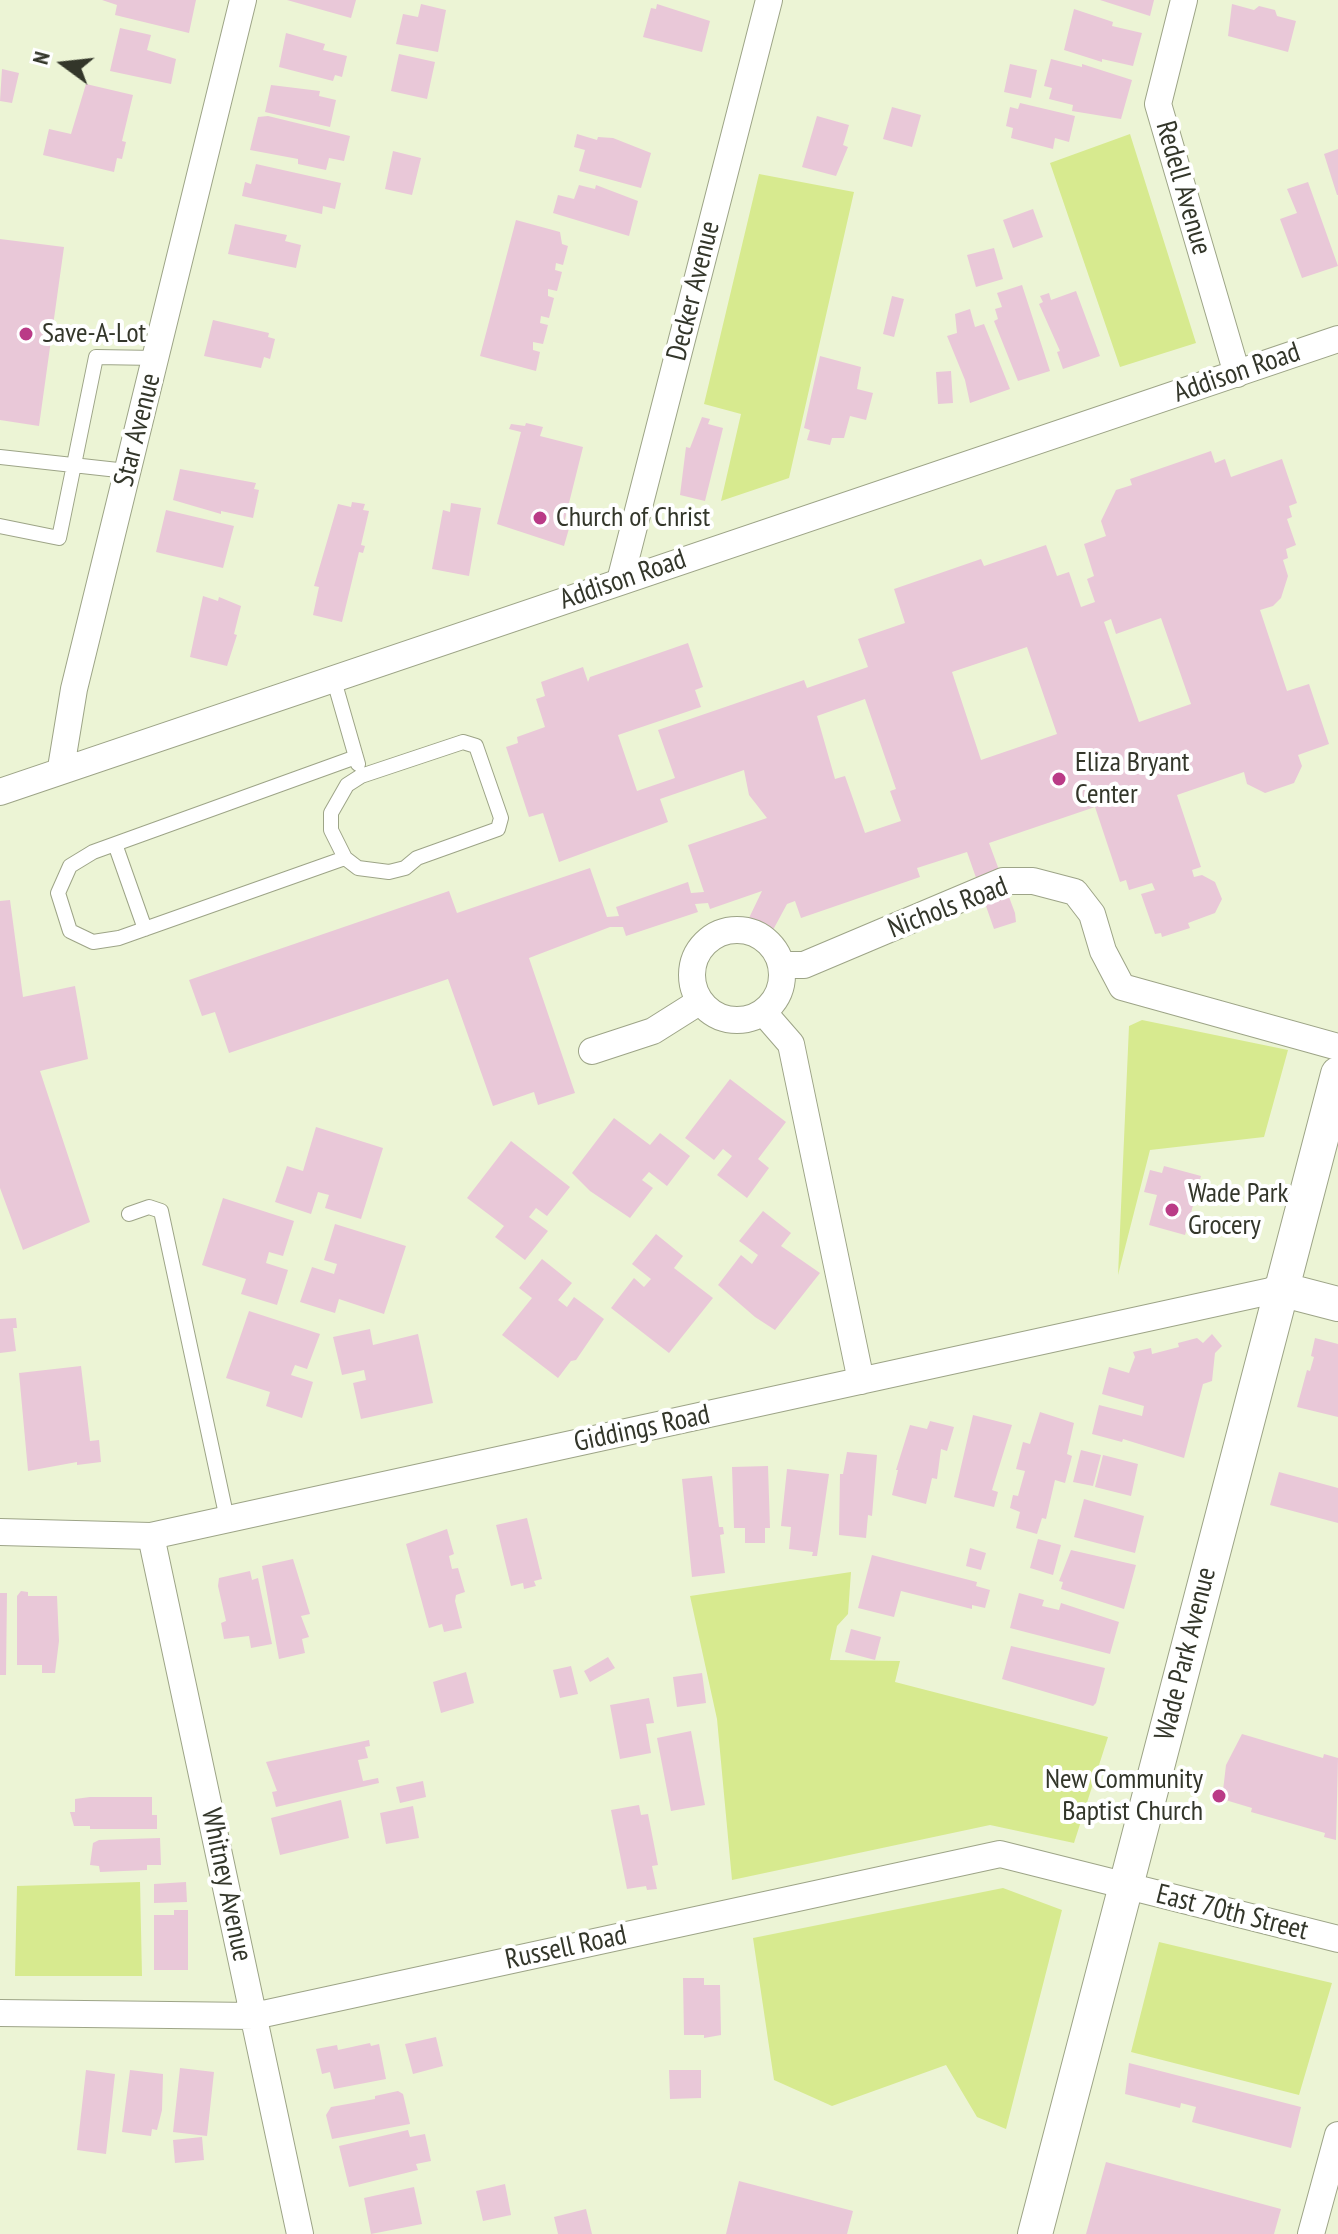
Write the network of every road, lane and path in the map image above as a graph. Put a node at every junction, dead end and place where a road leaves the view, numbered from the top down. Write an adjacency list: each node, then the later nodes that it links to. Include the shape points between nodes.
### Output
1 (243, 0): 5 (street, Star Avenue)
2 (769, 0): 11 (street, Decker Avenue)
3 (1184, 0): 6 (street, Redell Avenue, via 1158,104)
4 (1338, 339): 6 (street, Addison Road)
5 (156, 358): 8 (lane, via 96,357); 9 (street, Star Avenue)
6 (1237, 374): 11 (street, Addison Road)
7 (0, 457): 8 (lane)
8 (73, 466): 9 (lane); 10 (lane, via 59,538)
9 (127, 471): 14 (street, Star Avenue, via 74,689)
10 (0, 526)
11 (620, 581): 12 (street, Addison Road)
12 (333, 677): 13 (lane); 14 (street, Addison Road)
13 (356, 757): 15 (lane); 17 (lane)
14 (61, 768): 16 (street, Addison Road)
15 (361, 776): 18 (lane, via 347,785 331,813 331,830); 18 (lane, via 463,742 476,746 501,818 498,829 417,858 405,868 373,873)
16 (0, 792)
17 (115, 844): 19 (lane); 19 (lane, via 70,866 58,893 70,931 93,942)
18 (345, 858): 19 (lane)
19 (145, 929)
20 (782, 965): 21 (street, via 768,942 745,930 727,930 698,951 692,986); 22 (street, via 776,1000); 23 (street, Nichols Road, via 804,965 1003,881 1033,881 1075,892 1092,914 1122,987)
21 (699, 1002): 22 (street, via 729,1020); 24 (street, via 653,1031)
22 (764, 1013): 29 (street, via 791,1044)
23 (1338, 1047)
24 (592, 1051)
25 (1338, 1077): 27 (street, Wade Park Avenue)
26 (129, 1214): 30 (lane, via 149,1207 161,1211)
27 (1280, 1289): 28 (street); 29 (street, Giddings Road); 33 (street, Wade Park Avenue)
28 (1338, 1304)
29 (861, 1381): 30 (street, Giddings Road)
30 (227, 1519): 32 (street, Giddings Road)
31 (0, 1532): 32 (street, Giddings Road)
32 (151, 1536): 36 (street, Whitney Avenue)
33 (1126, 1886): 34 (street, East 70th Street); 36 (street, Russell Road, via 1000,1854); 39 (street, Wade Park Avenue)
34 (1338, 1939)
35 (0, 2013): 36 (street, Russell Road)
36 (254, 2016): 38 (street, Whitney Avenue)
37 (1338, 2135): 40 (street)
38 (300, 2234)
39 (1035, 2234)
40 (1311, 2234)

